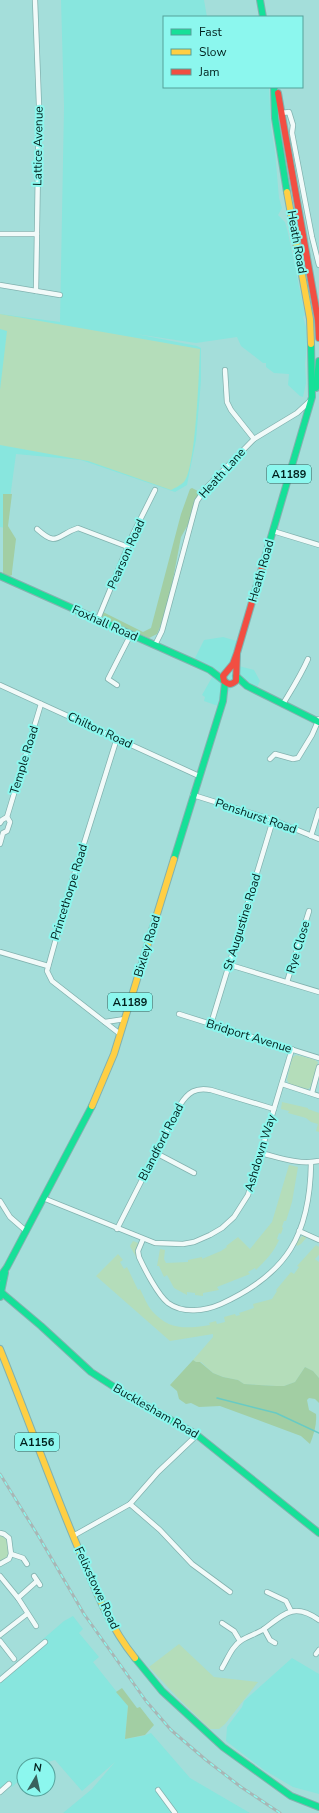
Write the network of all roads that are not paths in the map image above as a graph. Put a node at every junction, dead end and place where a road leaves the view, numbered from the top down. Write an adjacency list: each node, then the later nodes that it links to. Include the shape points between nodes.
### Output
1 (35, 0): 8 (street, Lattice Avenue, via 39,105)
2 (260, 0): 3 (main road)
3 (263, 16)
4 (275, 88): 6 (main road, Heath Road)
5 (275, 88): 10 (main road, Heath Road, via 275,118 292,214)
6 (283, 113): 9 (street, Heath Road, via 290,113 292,117 292,133); 10 (main road, Heath Road)
7 (0, 234): 8 (street)
8 (37, 234): 12 (street, Lattice Avenue)
9 (319, 265): 10 (street)
10 (305, 267): 14 (main road, Heath Road, via 318,320); 17 (main road, Heath Road, via 311,336)
11 (0, 285): 12 (street)
12 (36, 291): 13 (street)
13 (60, 295)
14 (319, 338)
15 (319, 361): 17 (main road, Heath Road)
16 (225, 370): 20 (street, via 230,410)
17 (312, 399): 18 (street, Heath Lane); 19 (main road, Heath Road)
18 (297, 413): 19 (street); 20 (street, Heath Lane)
19 (306, 418): 23 (main road, Heath Road / A1189)
20 (254, 439): 29 (street, Heath Lane, via 213,480 197,501 162,630)
21 (155, 490): 25 (street, Pearson Road)
22 (37, 529): 25 (street, via 48,539 55,540 78,528)
23 (273, 531): 24 (street); 30 (main road, Heath Road / A1189)
24 (319, 545)
25 (128, 548): 27 (street, Pearson Road)
26 (0, 576): 27 (main road, Foxhall Road)
27 (98, 619): 28 (main road, Foxhall Road)
28 (131, 634): 29 (main road, Foxhall Road); 38 (street, via 108,679)
29 (155, 645): 32 (main road, Foxhall Road)
30 (237, 653): 33 (main road, Heath Road, via 233,664); 34 (main road, Heath Road / A1189)
31 (308, 660): 42 (street)
32 (210, 670): 33 (main road, Foxhall Road); 35 (main road, Foxhall Road)
33 (226, 672): 34 (main road, Foxhall Road); 35 (main road, Heath Road)
34 (236, 675): 36 (main road, Heath Road); 39 (main road)
35 (224, 681): 36 (main road, Foxhall Road); 40 (main road, Bixley Road / A1189)
36 (233, 684): 39 (main road); 40 (main road, Bixley Road / A1189)
37 (0, 685): 41 (street, Chilton Road)
38 (117, 685)
39 (247, 686): 42 (main road)
40 (223, 701): 46 (main road, Bixley Road / A1189)
41 (42, 704): 44 (street, Chilton Road); 49 (street, Temple Road)
42 (284, 704): 43 (main road)
43 (319, 720): 45 (street, via 298,758 275,754)
44 (117, 738): 46 (street, Chilton Road); 59 (street, Princethorpe Road)
45 (270, 759)
46 (199, 776): 47 (main road, Bixley Road / A1189)
47 (193, 795): 50 (street, Penshurst Road); 63 (main road, Bixley Road / A1189)
48 (319, 810): 53 (street)
49 (7, 817): 51 (street, Temple Road); 52 (street, Temple Road, via 10,822 7,831)
50 (273, 820): 53 (street, Penshurst Road); 58 (street, St Augustine Road)
51 (0, 824)
52 (2, 831): 55 (street, Temple Road)
53 (311, 836): 54 (street, Penshurst Road)
54 (319, 839)
55 (0, 844)
56 (309, 911): 60 (street, Rye Close)
57 (0, 952): 59 (street)
58 (230, 965): 60 (street); 65 (street, St Augustine Road)
59 (48, 966): 64 (street, via 47,974 52,981)
60 (287, 982): 61 (street)
61 (319, 992)
62 (178, 1014): 65 (street, Bridport Avenue)
63 (125, 1019): 64 (street); 66 (main road, Bixley Road / A1189)
64 (105, 1022): 66 (street)
65 (211, 1024): 67 (street, Bridport Avenue)
66 (120, 1034): 79 (main road, Bixley Road / A1189, via 88,1114)
67 (292, 1050): 68 (street, Bridport Avenue); 70 (street, Ashdown Way)
68 (319, 1058)
69 (319, 1067): 71 (street)
70 (282, 1084): 71 (street); 73 (street, Ashdown Way)
71 (312, 1093): 72 (street)
72 (319, 1096)
73 (274, 1110): 74 (street, Blandford Road, via 211,1090 196,1089 184,1097); 75 (street, Ashdown Way)
74 (156, 1153): 78 (street); 81 (street, Blandford Road)
75 (261, 1153): 77 (street, via 291,1162); 84 (street, Ashdown Way, via 248,1195 234,1217 222,1228 203,1239 183,1244 164,1244)
76 (319, 1161): 77 (street)
77 (311, 1163): 83 (street, via 310,1190)
78 (194, 1172)
79 (43, 1198): 81 (street, Ashdown Way); 82 (main road, Bixley Road / A1189)
80 (0, 1201): 82 (street, via 10,1217)
81 (117, 1229): 84 (street, Ashdown Way)
82 (26, 1231): 86 (main road, Bixley Road / A1189)
83 (299, 1231): 84 (street, via 287,1255 262,1281 236,1297 199,1310 177,1308 162,1297 138,1257); 85 (street)
84 (142, 1239)
85 (319, 1240)
86 (7, 1267): 87 (main road, Bixley Road / A1189); 88 (main road, Bixley Road / A1189)
87 (0, 1277)
88 (1, 1293): 90 (main road, Bucklesham Road, via 97,1376)
89 (0, 1349): 94 (main road, Felixstowe Road / A1156)
90 (197, 1435): 91 (street, via 158,1472); 93 (main road, Bucklesham Road)
91 (130, 1504): 94 (street); 102 (street, via 160,1530 192,1564)
92 (0, 1533): 95 (street, via 9,1538)
93 (319, 1533)
94 (73, 1536): 119 (main road, Felixstowe Road / A1156, via 106,1612 143,1670 202,1730)
95 (11, 1554): 96 (street); 97 (street, via 22,1558)
96 (0, 1564)
97 (27, 1564)
98 (0, 1576): 100 (street)
99 (34, 1576): 104 (street, via 38,1583)
100 (5, 1582): 101 (street); 104 (street)
101 (0, 1586)
102 (230, 1592)
103 (267, 1592): 105 (street, via 286,1601)
104 (18, 1598): 106 (street)
105 (291, 1611): 107 (street, via 305,1612); 110 (street)
106 (27, 1614): 109 (street); 111 (street)
107 (319, 1620)
108 (222, 1622): 113 (street, via 234,1631)
109 (36, 1626)
110 (264, 1629): 113 (street); 115 (street)
111 (0, 1635)
112 (0, 1641): 116 (street)
113 (240, 1641): 117 (street)
114 (45, 1642): 118 (street)
115 (275, 1644)
116 (14, 1659)
117 (222, 1668)
118 (0, 1680)
119 (265, 1778): 123 (main road, Felixstowe Road / A1156); 124 (main road, Felixstowe Road / A1156, via 294,1793)
120 (9, 1784): 122 (street)
121 (158, 1790): 127 (street)
122 (0, 1792)
123 (292, 1796): 125 (main road, Felixstowe Road / A1156); 126 (main road)
124 (319, 1801)
125 (319, 1807)
126 (319, 1812)
127 (175, 1813)

